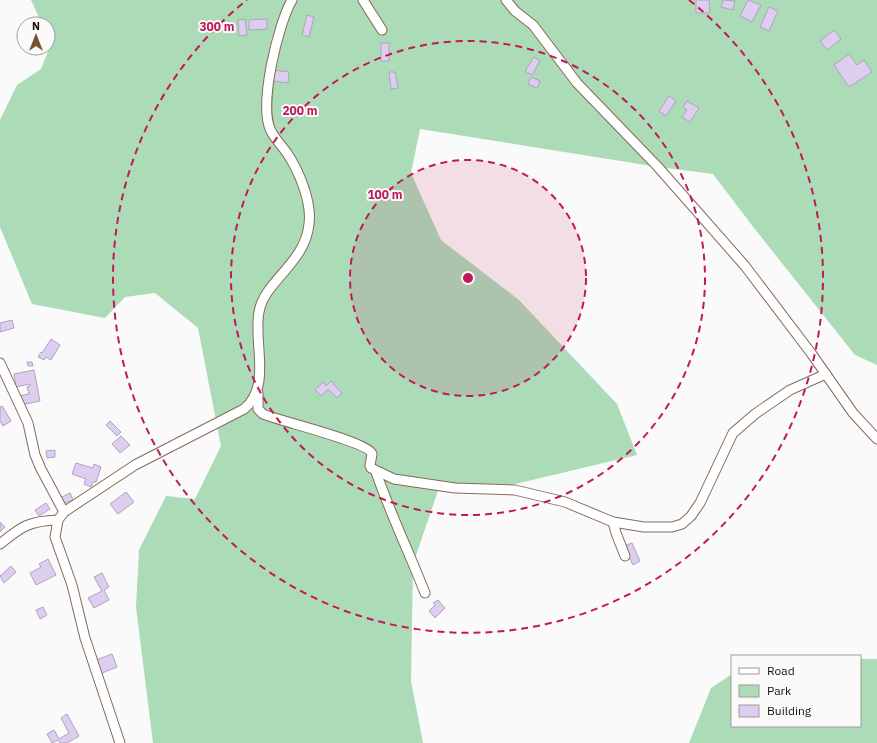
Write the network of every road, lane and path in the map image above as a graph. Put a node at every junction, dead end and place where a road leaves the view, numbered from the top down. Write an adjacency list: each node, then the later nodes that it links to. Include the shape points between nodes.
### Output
1 (292, 0): 7 (street, via 285,12 278,37 266,114 271,132 288,154 300,181 308,206 310,224 299,255 264,297 259,311)
2 (363, 0): 4 (street)
3 (506, 0): 6 (street, via 514,11 533,25 577,83 658,167 745,266)
4 (382, 30)
5 (0, 362): 10 (street, via 28,423 35,455)
6 (826, 374): 8 (street, via 854,413); 12 (street, via 784,394 755,414 734,433 700,503 682,524 658,527)
7 (258, 390): 9 (street, via 258,409 263,414 369,448 372,454 370,465); 10 (street, via 252,402 244,409 135,464)
8 (877, 439)
9 (376, 472): 12 (street, via 394,479 454,488 515,490 565,502); 15 (street, via 389,510 406,544)
10 (64, 512): 11 (street)
11 (58, 520): 13 (street, via 37,521 21,527); 16 (street, via 55,537)
12 (614, 522): 14 (street)
13 (0, 544)
14 (625, 556)
15 (425, 593)
16 (120, 743)

